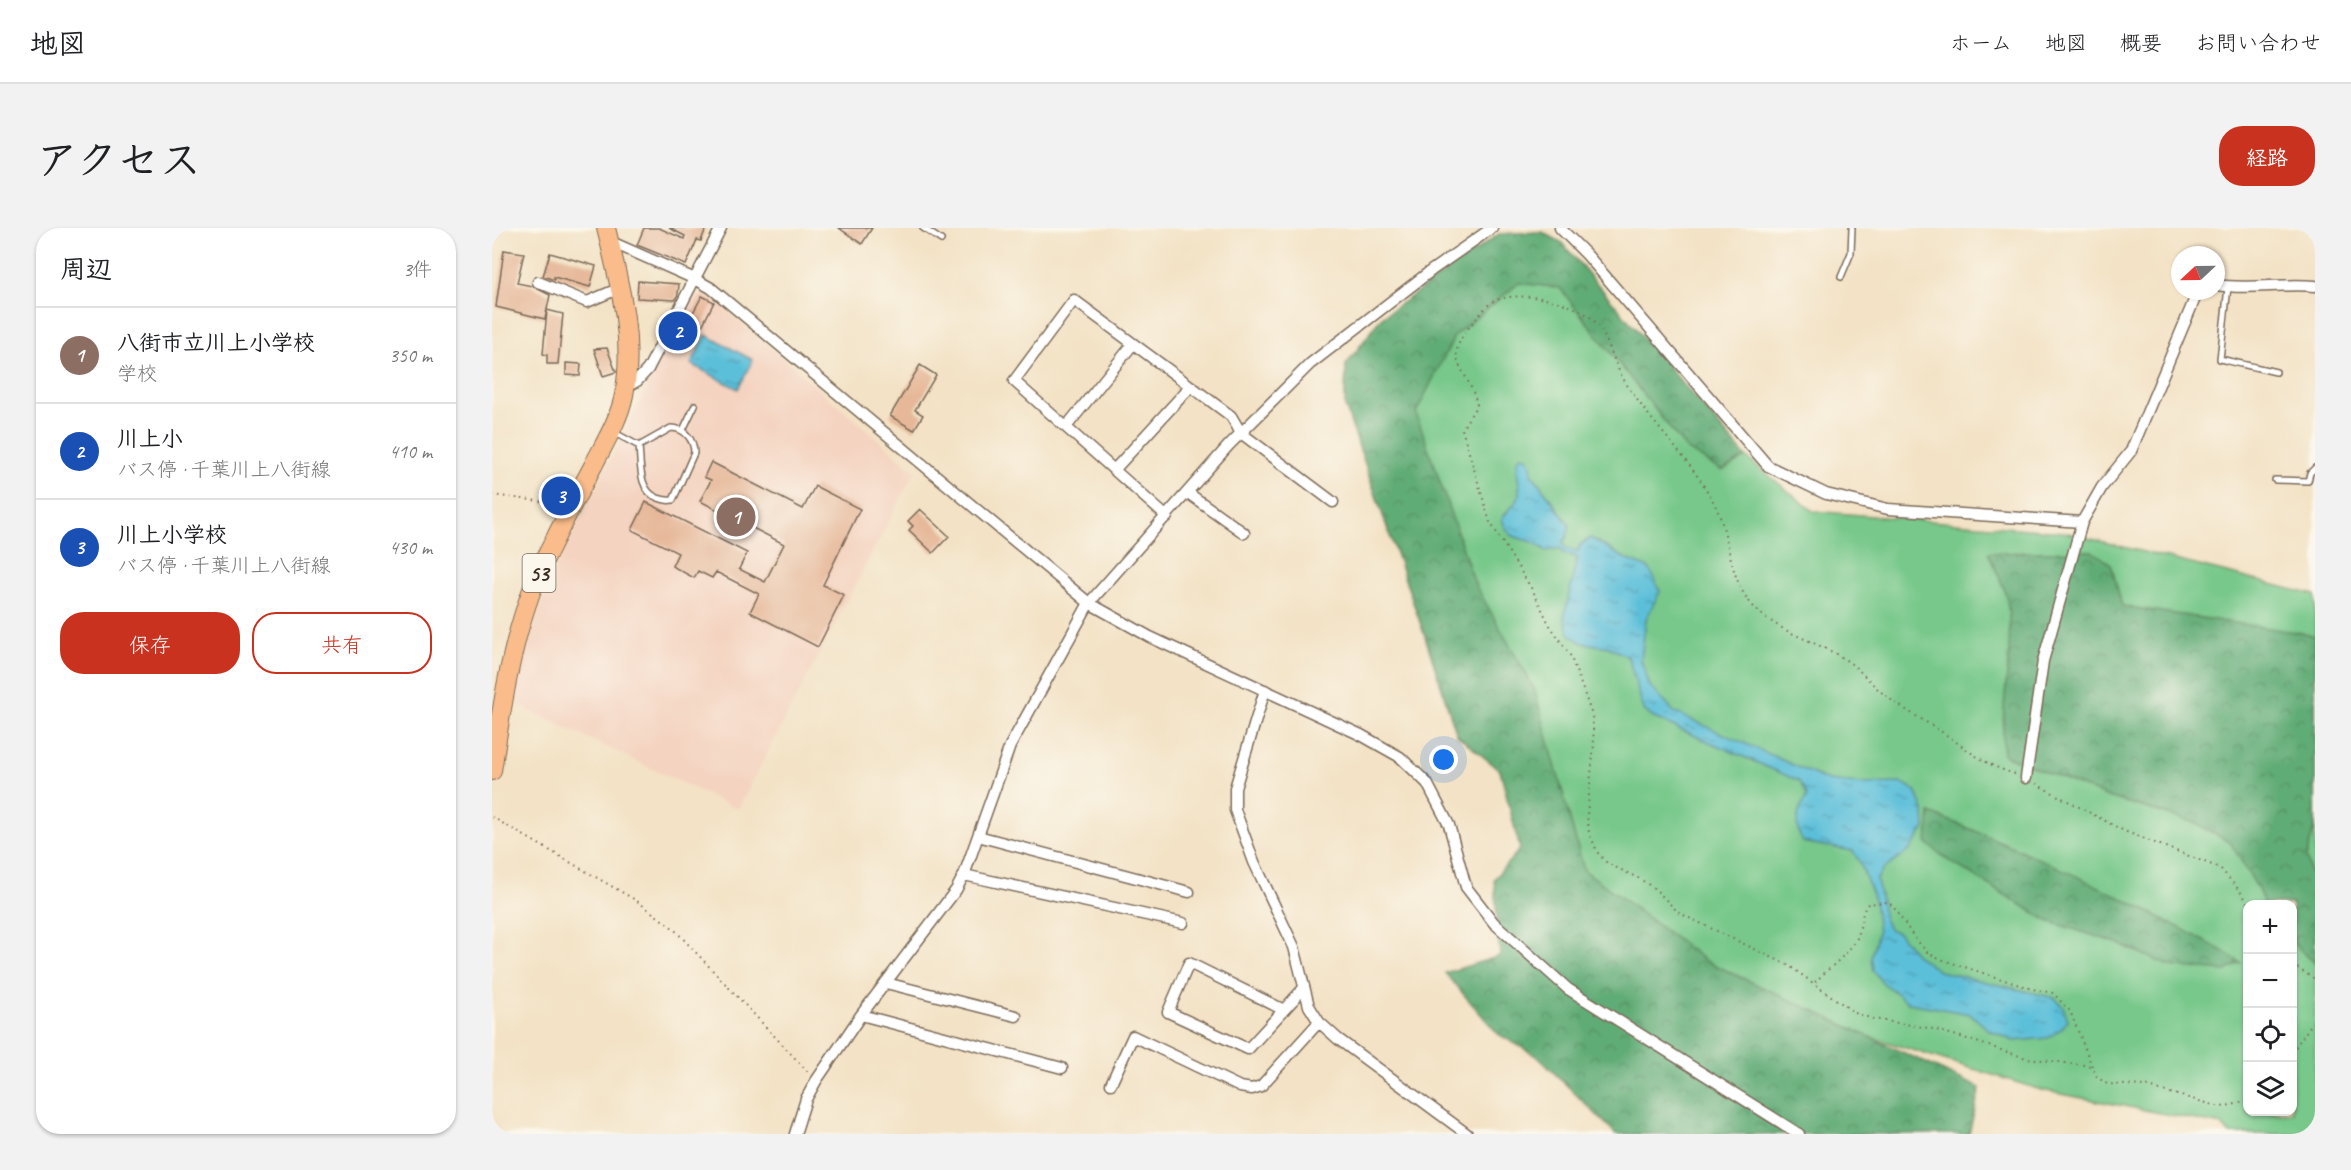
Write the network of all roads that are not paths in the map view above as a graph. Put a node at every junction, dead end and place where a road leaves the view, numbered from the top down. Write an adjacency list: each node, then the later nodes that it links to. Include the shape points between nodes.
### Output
1 (721, 228): 9 (street)
2 (923, 228): 7 (lane)
3 (1492, 228): 24 (street, via 1310,364)
4 (1560, 228): 32 (street, via 1768,466 1826,494 1888,509)
5 (1852, 228): 8 (lane, via 1851,253)
6 (607, 235): 9 (street); 14 (main road, 53)
7 (942, 240)
8 (1841, 277)
9 (695, 279): 19 (street, via 648,369); 34 (street, via 711,288)
10 (538, 282): 14 (street, via 587,302)
11 (2225, 286): 13 (street)
12 (2315, 286): 13 (street)
13 (2229, 287): 17 (lane, via 2220,359)
14 (620, 288): 19 (main road, 53, via 627,350)
15 (2194, 300): 32 (street, via 2131,451 2102,487)
16 (1133, 344): 18 (street); 21 (street); 21 (street, via 1074,300 1014,381)
17 (2276, 372)
18 (1190, 387): 24 (street, via 1231,416); 27 (street)
19 (625, 388): 23 (main road, 53)
20 (695, 405): 22 (lane)
21 (1066, 427): 27 (street)
22 (682, 430): 25 (lane, via 671,428); 25 (lane, via 694,446 694,453 673,500 652,496 644,488)
23 (610, 431): 25 (lane); 36 (main road, 53, via 529,597 506,681)
24 (1240, 433): 29 (street); 30 (street)
25 (639, 446)
26 (2315, 468): 28 (lane, via 2308,481)
27 (1114, 470): 31 (street)
28 (2274, 480)
29 (1188, 493): 31 (street); 33 (street)
30 (1332, 502)
31 (1167, 517): 34 (street)
32 (2082, 522): 37 (street, via 2043,661)
33 (1244, 533)
34 (1089, 603): 35 (street, via 1150,638); 38 (street, via 1010,746)
35 (1265, 690): 43 (street, via 1235,788 1235,810 1254,862 1294,947); 52 (street, via 1371,740 1400,757 1427,783 1449,825 1466,886 1494,923 1568,990)
36 (492, 771)
37 (2026, 778)
38 (978, 836): 39 (street); 40 (street)
39 (964, 875): 41 (street); 42 (street)
40 (1189, 892)
41 (1183, 923)
42 (886, 983): 45 (street); 46 (street)
43 (1304, 988): 44 (street); 47 (street)
44 (1284, 1010): 44 (street, via 1248,1049 1168,1012 1189,963)
45 (861, 1015): 48 (street); 50 (street, via 816,1080)
46 (1016, 1016)
47 (1319, 1022): 49 (street, via 1261,1086 1252,1089 1240,1087 1133,1036); 51 (street)
48 (1062, 1068)
49 (1111, 1084)
50 (795, 1134)
51 (1467, 1134)
52 (1799, 1134)

